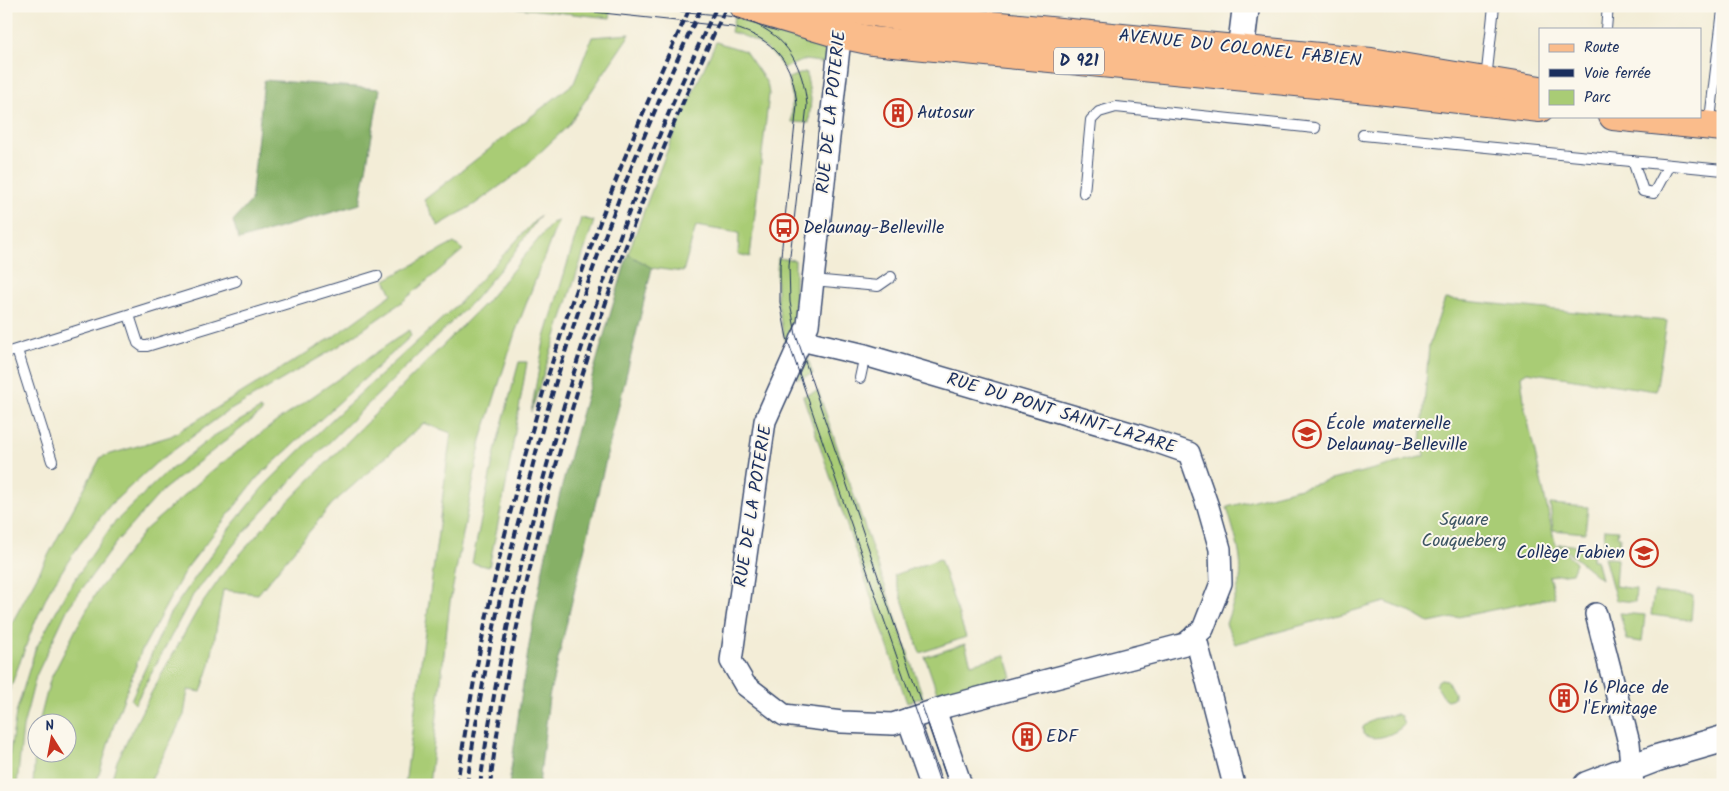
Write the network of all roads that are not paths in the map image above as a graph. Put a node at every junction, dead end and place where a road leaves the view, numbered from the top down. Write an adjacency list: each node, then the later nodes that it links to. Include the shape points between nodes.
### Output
1 (744, 6): 7 (main road, D 921)
2 (789, 6): 7 (main road, AVENUE DU COLONEL FABIEN / D 921)
3 (1246, 6): 9 (street)
4 (1494, 6): 11 (lane)
5 (1608, 6): 8 (lane)
6 (1723, 10): 14 (lane)
7 (842, 21): 9 (main road, AVENUE DU COLONEL FABIEN / D 921, via 924,18); 10 (main road, AVENUE DU COLONEL FABIEN / D 921, via 873,41); 23 (street, RUE DE LA POTERIE)
8 (1606, 28)
9 (1240, 49): 10 (street); 11 (main road, AVENUE DU COLONEL FABIEN / D 921, via 1371,62)
10 (1237, 76): 13 (main road, AVENUE DU COLONEL FABIEN / D 921)
11 (1485, 82): 12 (main road, AVENUE DU COLONEL FABIEN / D 921)
12 (1539, 90)
13 (1539, 108)
14 (1714, 115)
15 (1314, 128): 20 (lane, via 1116,107 1099,112 1091,120)
16 (1363, 135): 17 (lane)
17 (1633, 161): 18 (lane); 18 (lane, via 1643,191 1654,193)
18 (1670, 165): 19 (lane)
19 (1723, 170)
20 (1084, 193)
21 (377, 276): 25 (lane, via 147,346 138,343)
22 (891, 277): 23 (lane, via 878,286)
23 (813, 280): 26 (street, RUE DE LA POTERIE, via 808,325)
24 (236, 281): 25 (lane)
25 (129, 315): 27 (lane)
26 (802, 340): 28 (street, RUE DU PONT SAINT-LAZARE); 34 (street, RUE DE LA POTERIE, via 766,421 731,661 745,685 784,715 893,724)
27 (11, 352): 30 (lane)
28 (865, 355): 29 (lane); 32 (street, RUE DU PONT SAINT-LAZARE, via 1189,453 1220,548 1221,583 1203,629)
29 (860, 378)
30 (52, 461)
31 (1596, 614): 36 (street, via 1629,743)
32 (1196, 635): 33 (street, RUE DU PONT SAINT-LAZARE, via 1185,644); 39 (street)
33 (935, 710): 34 (street, RUE DE LA POTERIE); 38 (street)
34 (908, 718): 37 (street)
35 (1723, 739): 36 (street, via 1657,758)
36 (1632, 777): 40 (street)
37 (931, 785)
38 (961, 785)
39 (1234, 785)
40 (1587, 785)

